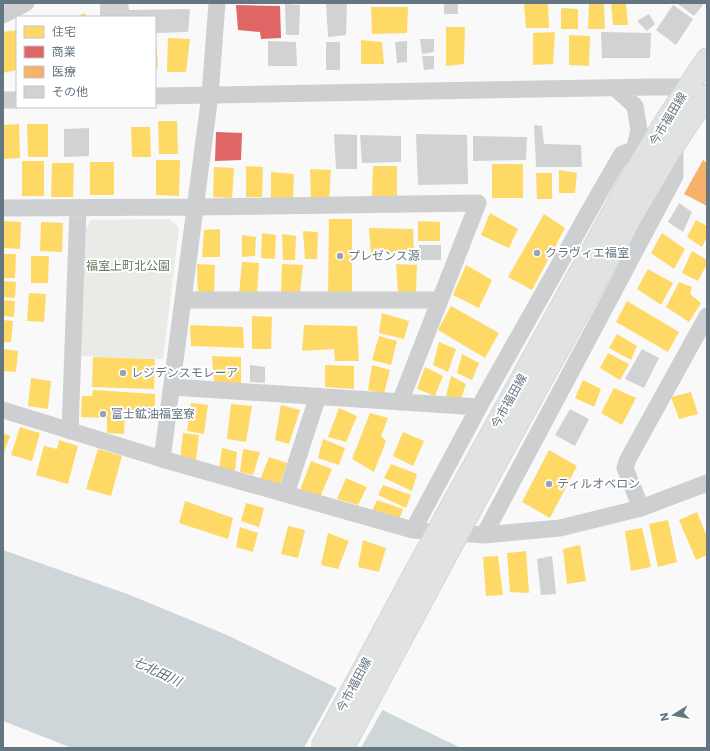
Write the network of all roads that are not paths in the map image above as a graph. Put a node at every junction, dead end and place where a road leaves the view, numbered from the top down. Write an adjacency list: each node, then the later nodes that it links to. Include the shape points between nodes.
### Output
1 (26, 3): 3 (street)
2 (217, 3): 7 (street)
3 (3, 15)
4 (707, 59): 6 (main road, 今市福田線)
5 (615, 88): 6 (street); 7 (street); 12 (street, via 635,106 639,130)
6 (701, 92): 11 (main road, 今市福田線); 13 (main road, 今市福田線)
7 (210, 95): 8 (street); 14 (street)
8 (156, 96)
9 (3, 100): 10 (street)
10 (16, 100)
11 (675, 143): 17 (main road, 今市福田線); 32 (street, via 675,176)
12 (636, 148): 13 (street); 24 (street, via 622,154)
13 (622, 194): 17 (main road, 今市福田線)
14 (196, 207): 16 (street); 18 (street); 19 (street, via 478,203)
15 (3, 208): 16 (street)
16 (78, 208): 26 (street)
17 (620, 219): 33 (main road, 今市福田線, bridge, via 413,576); 34 (main road, 今市福田線, bridge, via 491,472)
18 (183, 300): 19 (street); 21 (street)
19 (440, 300): 23 (street)
20 (707, 316): 30 (street, via 628,458 625,468)
21 (172, 387): 22 (street); 27 (street)
22 (318, 396): 23 (street); 29 (street)
23 (400, 402): 24 (street)
24 (479, 407): 31 (street)
25 (3, 410): 26 (street)
26 (70, 431): 27 (street)
27 (162, 459): 29 (street)
28 (707, 483): 30 (street)
29 (286, 494): 31 (street)
30 (641, 508): 32 (street, via 560,528)
31 (413, 530): 32 (street)
32 (484, 535)
33 (321, 748)
34 (343, 748)

